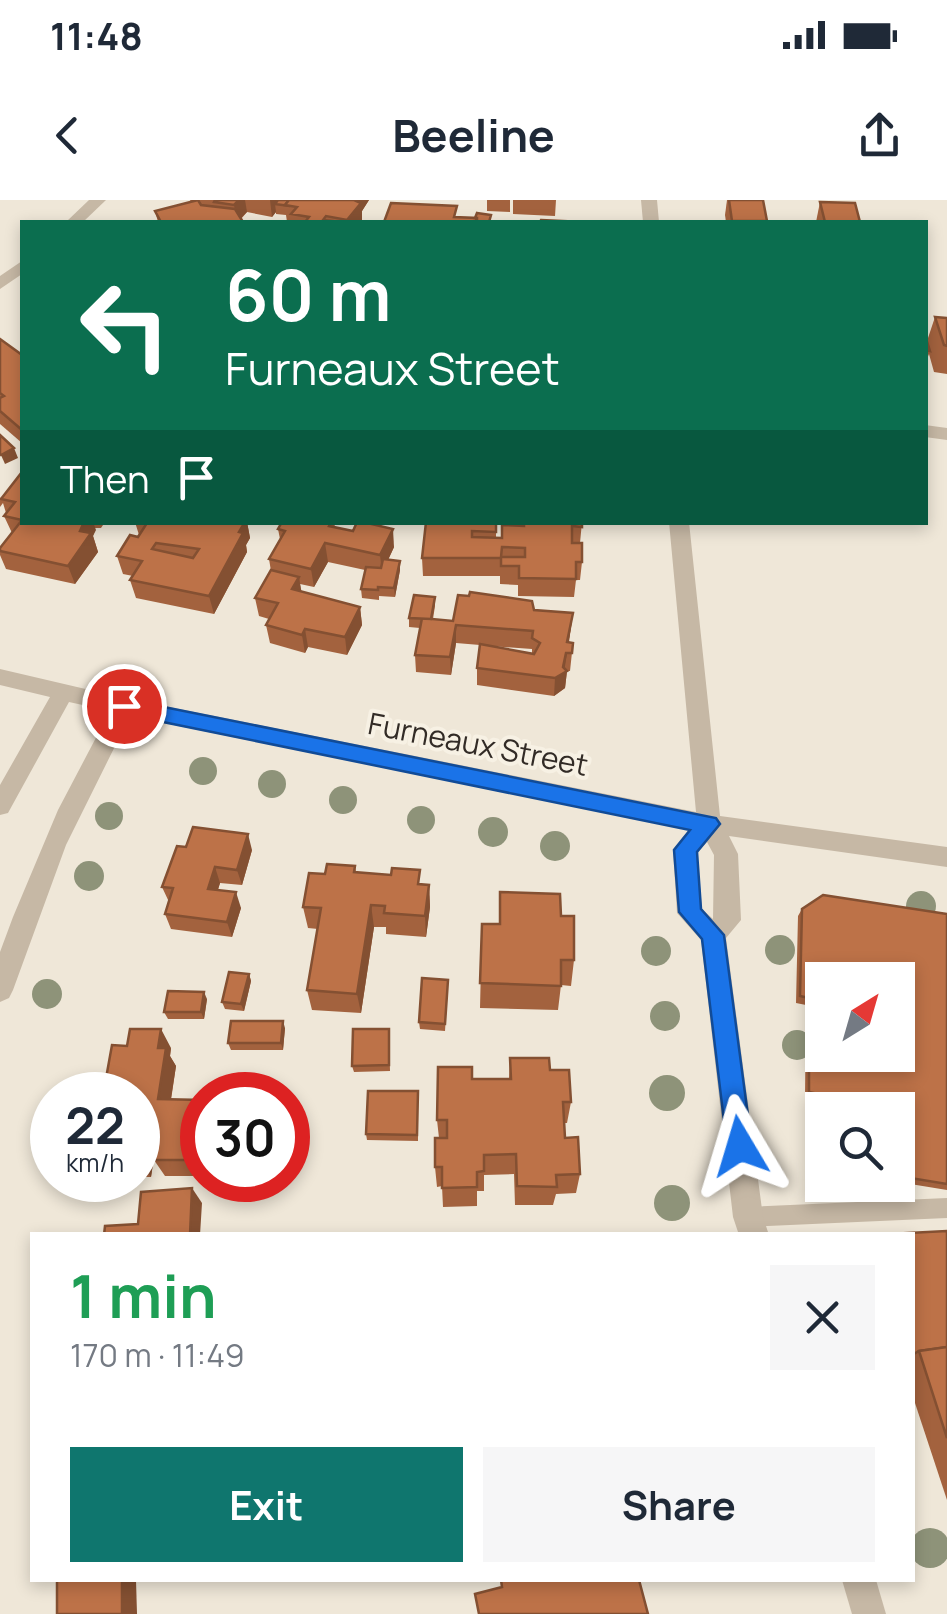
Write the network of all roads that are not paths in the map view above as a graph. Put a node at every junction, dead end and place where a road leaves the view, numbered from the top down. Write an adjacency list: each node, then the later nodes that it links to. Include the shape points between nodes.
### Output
1 (98, 200): 2 (street)
2 (76, 220)
3 (20, 268): 4 (street)
4 (0, 285)
5 (679, 525): 10 (street)
6 (0, 676): 7 (street, Furneaux Street)
7 (63, 694): 8 (street, Furneaux Street); 9 (street)
8 (124, 706): 10 (street, Furneaux Street); 13 (street, via 70,804)
9 (0, 806)
10 (709, 824): 11 (street, Furneaux Street); 12 (street, via 726,854 728,884 728,920); 12 (street, via 686,850 690,912)
11 (947, 858)
12 (713, 935): 15 (street)
13 (0, 990)
14 (947, 1208): 15 (lane)
15 (751, 1226)
16 (860, 1582): 17 (street)
17 (870, 1614)

